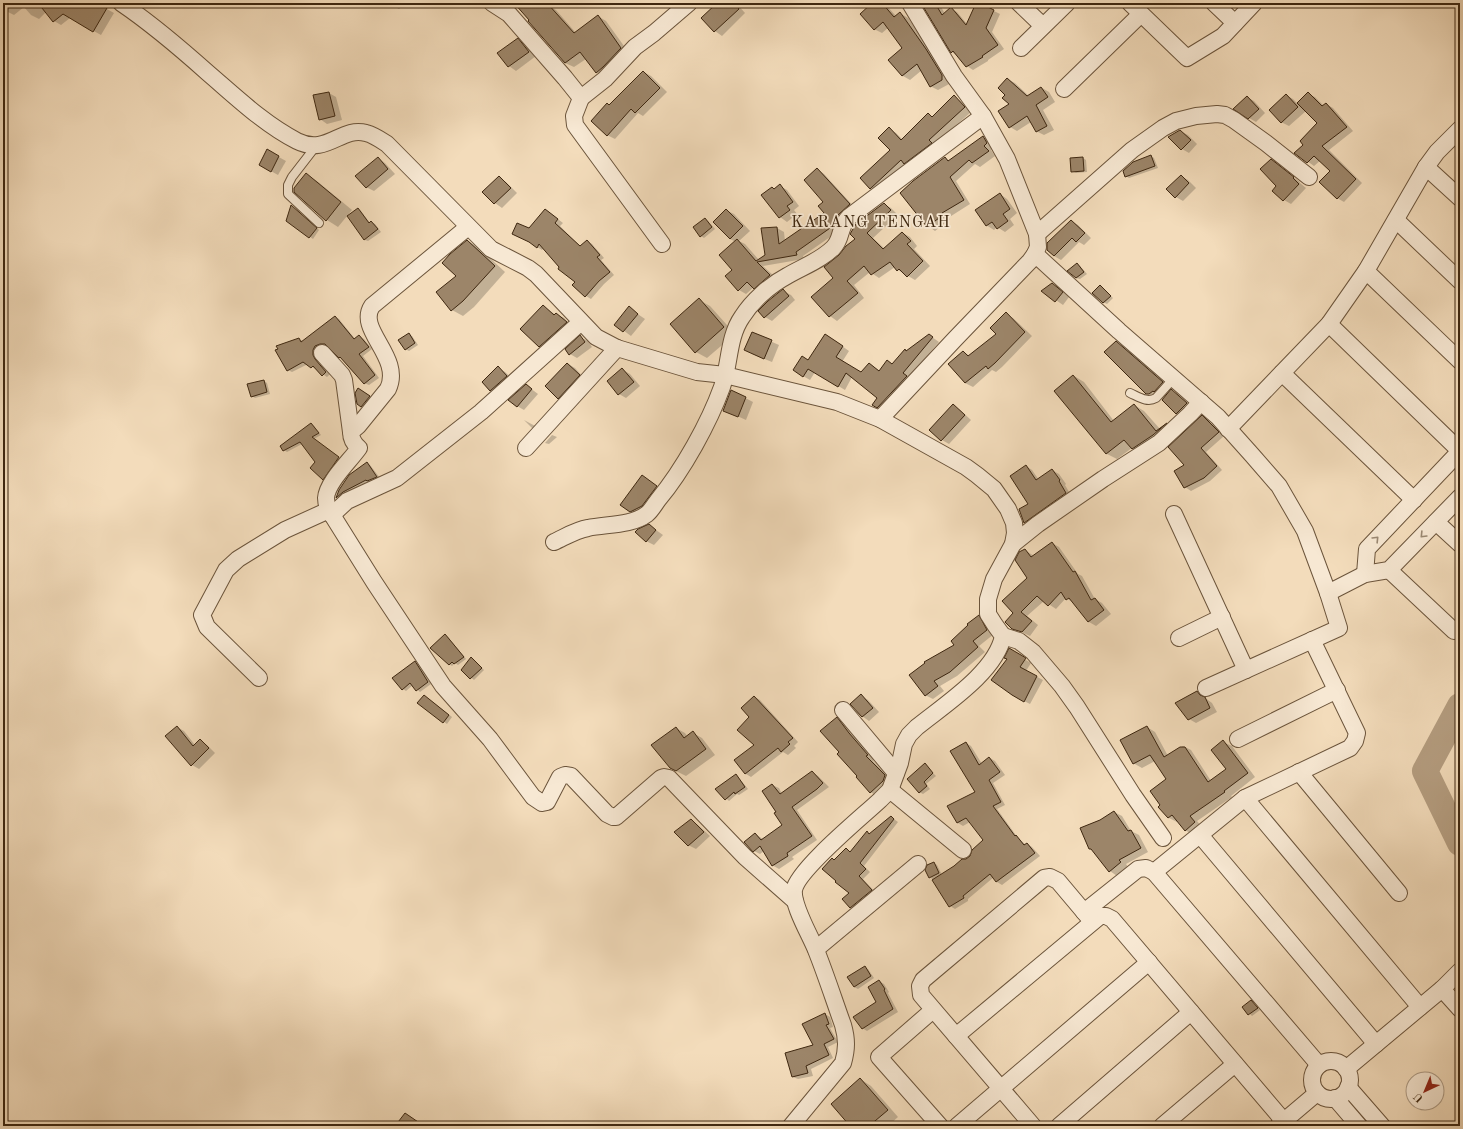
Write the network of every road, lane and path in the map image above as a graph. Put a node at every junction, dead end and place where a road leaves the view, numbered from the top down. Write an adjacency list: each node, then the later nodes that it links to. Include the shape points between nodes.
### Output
1 (121, 3): 17 (street, via 182,50 275,129 305,145)
2 (492, 3): 14 (street, via 509,14)
3 (689, 3): 14 (street, via 635,47 605,79)
4 (910, 3): 15 (street, via 954,76)
5 (1019, 3): 11 (street)
6 (1067, 3): 11 (street)
7 (1214, 3): 10 (street)
8 (1254, 3): 10 (street)
9 (1136, 8): 10 (street, via 1187,58 1223,36); 13 (street)
10 (1235, 24)
11 (1043, 26): 12 (street)
12 (1021, 48)
13 (1064, 90)
14 (581, 98): 25 (street, via 574,116 575,125)
15 (983, 116): 24 (street, via 1007,159); 35 (street, via 844,222 838,242 833,248 809,265 785,277 750,306 741,317 734,335)
16 (1460, 129): 18 (street)
17 (316, 146): 22 (lane, via 292,177 288,185 288,194); 23 (street, via 355,132 372,135 387,144)
18 (1426, 167): 20 (street); 21 (street)
19 (1310, 177): 24 (street, via 1226,115 1196,116 1176,121 1132,150)
20 (1460, 198)
21 (1396, 220): 27 (street); 28 (street)
22 (319, 223)
23 (468, 227): 29 (street, via 491,249 536,274); 41 (street, via 368,311 370,327 387,357 391,382)
24 (1037, 234): 26 (street, via 1038,247)
25 (662, 244)
26 (1035, 254): 36 (street); 39 (street)
27 (1366, 271): 30 (street); 33 (street)
28 (1460, 281)
29 (581, 322): 31 (street, via 596,337); 46 (street, via 481,412 397,478 347,501)
30 (1329, 324): 34 (street); 43 (street)
31 (617, 348): 35 (street, via 697,372); 42 (street)
32 (322, 353): 41 (street, via 344,380)
33 (1460, 360)
34 (1282, 373): 40 (street); 45 (street)
35 (725, 375): 39 (street, via 837,402); 49 (street, via 709,417 689,455 647,514 621,523 586,528)
36 (1174, 378): 37 (lane, via 1152,400 1148,401); 38 (street)
37 (1130, 393)
38 (1201, 402): 40 (street); 50 (street, via 1158,443 1038,524)
39 (880, 419): 50 (street, via 966,467 994,489 1014,523)
40 (1228, 429): 54 (street, via 1279,486 1290,504 1305,531)
41 (351, 432): 46 (street, via 351,437 359,448 339,472 327,493)
42 (526, 448)
43 (1460, 451): 45 (street)
44 (1460, 497): 48 (street)
45 (1414, 500): 53 (street, one-way to 45, via 1367,549)
46 (330, 513): 61 (street, via 285,530 238,558 226,570 202,615 207,627); 76 (street, via 443,686 490,738 533,798 542,803 547,802 560,777 568,775 607,814 616,817 661,778 669,778 745,857)
47 (1174, 514): 55 (street)
48 (1436, 522): 51 (street); 52 (street, one-way to 52)
49 (554, 542)
50 (1013, 544): 57 (street, via 994,579 988,599 988,614)
51 (1460, 544)
52 (1389, 570): 53 (street); 56 (street)
53 (1365, 574): 54 (street)
54 (1328, 593): 59 (street, via 1339,628)
55 (1222, 617): 58 (street); 60 (street)
56 (1454, 630)
57 (1003, 636): 67 (street, via 996,653 978,677 909,735); 71 (street, via 1019,641 1033,652 1057,681 1077,707)
58 (1179, 638)
59 (1312, 640): 60 (street); 63 (street)
60 (1246, 670): 62 (street)
61 (259, 678)
62 (1206, 688)
63 (1337, 690): 65 (street); 66 (street, via 1357,733 1356,742 1350,748)
64 (843, 710): 67 (street)
65 (1238, 739)
66 (1299, 772): 69 (street); 75 (street)
67 (896, 773): 68 (street)
68 (890, 790): 72 (street); 76 (street, via 806,870 794,890)
69 (1245, 798): 70 (street); 82 (street)
70 (1200, 835): 74 (street); 87 (street)
71 (1163, 838)
72 (963, 850)
73 (918, 864): 78 (street)
74 (1154, 872): 77 (street, via 1146,868 1138,869); 89 (street)
75 (1399, 893)
76 (794, 901): 78 (street)
77 (1088, 917): 79 (street, via 1106,916 1112,919); 84 (street, via 1058,881 1050,877 1044,878 923,980 920,986 921,996); 86 (street)
78 (816, 949): 96 (street, via 843,1025 846,1052 843,1063)
79 (1149, 962): 85 (street); 92 (street)
80 (1460, 971): 81 (street)
81 (1442, 989): 82 (street); 83 (street)
82 (1420, 1007): 87 (street)
83 (1460, 1009)
84 (933, 1010): 86 (street); 97 (street, via 879,1057)
85 (1191, 1012): 88 (street); 100 (street)
86 (956, 1036): 92 (street)
87 (1376, 1044): 90 (street)
88 (1235, 1064): 95 (street); 101 (street)
89 (1319, 1065): 90 (street, via 1333,1061); 93 (street, via 1312,1076 1312,1085)
90 (1346, 1069): 91 (street, via 1350,1080)
91 (1348, 1087): 94 (street, via 1342,1096); 103 (street)
92 (1001, 1089): 98 (street); 99 (street)
93 (1316, 1093): 94 (street, via 1324,1098); 95 (street)
94 (1335, 1098): 102 (street)
95 (1283, 1124)
96 (791, 1126)
97 (940, 1126)
98 (957, 1126)
99 (1033, 1126)
100 (1059, 1126)
101 (1162, 1126)
102 (1359, 1126)
103 (1382, 1126)

